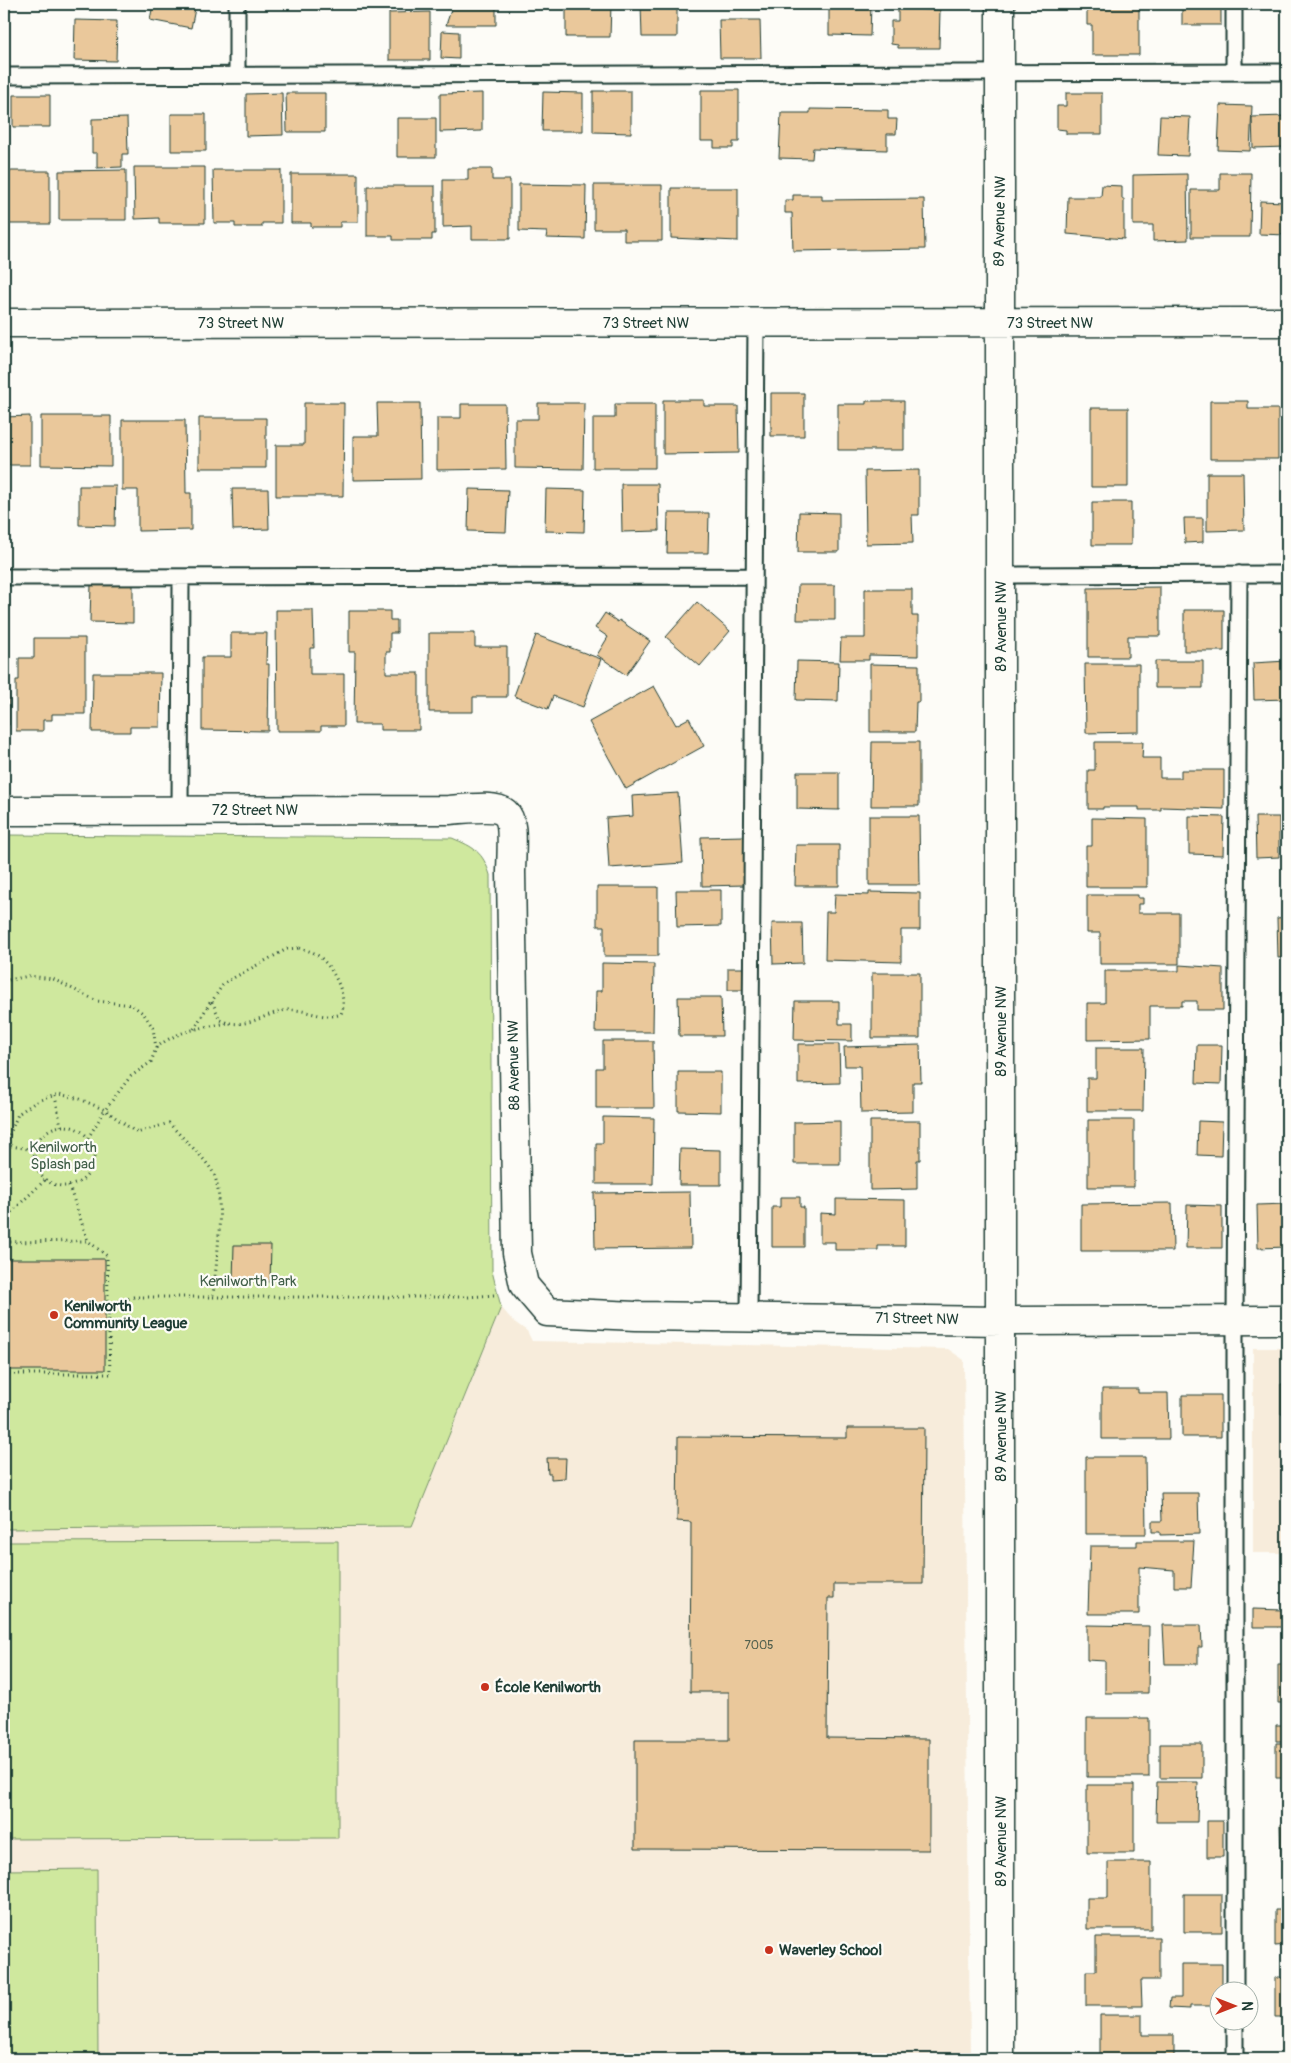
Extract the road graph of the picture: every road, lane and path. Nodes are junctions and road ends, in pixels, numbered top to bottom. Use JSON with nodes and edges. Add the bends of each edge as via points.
{"nodes":[{"id":1,"x":237,"y":4,"type":"edge"},
{"id":2,"x":1000,"y":4,"type":"edge"},
{"id":3,"x":1234,"y":4,"type":"edge"},
{"id":4,"x":1234,"y":72,"type":"junction"},
{"id":5,"x":1287,"y":72,"type":"edge"},
{"id":6,"x":237,"y":74,"type":"junction"},
{"id":7,"x":1002,"y":74,"type":"junction"},
{"id":8,"x":4,"y":76,"type":"edge"},
{"id":9,"x":1287,"y":322,"type":"edge"},
{"id":10,"x":4,"y":323,"type":"edge"},
{"id":11,"x":756,"y":323,"type":"junction"},
{"id":12,"x":1000,"y":323,"type":"junction"},
{"id":13,"x":1239,"y":574,"type":"junction"},
{"id":14,"x":1287,"y":574,"type":"edge"},
{"id":15,"x":1001,"y":575,"type":"junction"},
{"id":16,"x":754,"y":576,"type":"junction"},
{"id":17,"x":4,"y":577,"type":"edge"},
{"id":18,"x":181,"y":578,"type":"junction"},
{"id":19,"x":180,"y":810,"type":"junction"},
{"id":20,"x":4,"y":811,"type":"edge"},
{"id":21,"x":505,"y":811,"type":"joint"},
{"id":22,"x":4,"y":981,"type":"edge"},
{"id":23,"x":212,"y":1001,"type":"junction"},
{"id":24,"x":227,"y":1023,"type":"junction"},
{"id":25,"x":194,"y":1029,"type":"junction"},
{"id":26,"x":156,"y":1048,"type":"junction"},
{"id":27,"x":55,"y":1096,"type":"junction"},
{"id":28,"x":105,"y":1110,"type":"junction"},
{"id":29,"x":61,"y":1126,"type":"junction"},
{"id":30,"x":88,"y":1138,"type":"junction"},
{"id":31,"x":6,"y":1145,"type":"junction"},
{"id":32,"x":34,"y":1150,"type":"junction"},
{"id":33,"x":45,"y":1180,"type":"junction"},
{"id":34,"x":69,"y":1186,"type":"junction"},
{"id":35,"x":4,"y":1203,"type":"edge"},
{"id":36,"x":4,"y":1219,"type":"edge"},
{"id":37,"x":88,"y":1241,"type":"junction"},
{"id":38,"x":524,"y":1286,"type":"junction"},
{"id":39,"x":214,"y":1295,"type":"junction"},
{"id":40,"x":109,"y":1304,"type":"junction"},
{"id":41,"x":749,"y":1316,"type":"junction"},
{"id":42,"x":1235,"y":1320,"type":"junction"},
{"id":43,"x":1287,"y":1320,"type":"edge"},
{"id":44,"x":1002,"y":1321,"type":"junction"},
{"id":45,"x":4,"y":1374,"type":"edge"},
{"id":46,"x":1235,"y":1980,"type":"edge"},
{"id":47,"x":1235,"y":2030,"type":"edge"},
{"id":48,"x":1000,"y":2059,"type":"edge"},
{"id":49,"x":1235,"y":2059,"type":"edge"}],
"edges":[{"from":1,"to":6,"type":"lane"},
{"from":2,"to":7,"type":"street","name":"89 Avenue NW"},
{"from":3,"to":4,"type":"lane"},
{"from":4,"to":5,"type":"lane"},
{"from":4,"to":7,"type":"lane"},
{"from":6,"to":7,"type":"lane"},
{"from":6,"to":8,"type":"lane"},
{"from":7,"to":12,"type":"street","name":"89 Avenue NW"},
{"from":9,"to":12,"type":"street","name":"73 Street NW"},
{"from":10,"to":11,"type":"street","name":"73 Street NW"},
{"from":11,"to":12,"type":"street","name":"73 Street NW"},
{"from":11,"to":16,"type":"lane"},
{"from":12,"to":15,"type":"street","name":"89 Avenue NW"},
{"from":13,"to":14,"type":"lane"},
{"from":13,"to":15,"type":"lane"},
{"from":13,"to":42,"type":"lane"},
{"from":15,"to":44,"type":"street","name":"89 Avenue NW"},
{"from":16,"to":18,"type":"lane"},
{"from":16,"to":41,"type":"lane"},
{"from":17,"to":18,"type":"lane"},
{"from":18,"to":19,"type":"lane"},
{"from":19,"to":20,"type":"street","name":"72 Street NW"},
{"from":19,"to":21,"type":"street","name":"72 Street NW","via":[[449,810],[488,806]]},
{"from":21,"to":38,"type":"street","name":"88 Avenue NW","via":[[512,828],[518,1253]]},
{"from":22,"to":26,"type":"path","via":[[29,976],[53,979],[97,1002],[132,1005],[144,1014],[153,1028]]},
{"from":23,"to":24,"type":"path","via":[[220,1020]]},
{"from":23,"to":24,"type":"path","via":[[224,983],[287,949],[307,950],[323,960],[341,989],[344,1007],[341,1014],[333,1017],[298,1010],[240,1025]]},
{"from":23,"to":25,"type":"path"},
{"from":24,"to":25,"type":"path"},
{"from":25,"to":26,"type":"path","via":[[165,1040]]},
{"from":26,"to":28,"type":"path","via":[[151,1062],[130,1077]]},
{"from":27,"to":28,"type":"path","via":[[80,1099]]},
{"from":27,"to":29,"type":"path"},
{"from":27,"to":31,"type":"path","via":[[37,1101],[18,1114]]},
{"from":28,"to":30,"type":"path"},
{"from":28,"to":39,"type":"path","via":[[137,1133],[169,1123],[212,1170],[218,1190],[219,1225]]},
{"from":29,"to":30,"type":"path","via":[[79,1130]]},
{"from":29,"to":32,"type":"path","via":[[45,1132]]},
{"from":30,"to":34,"type":"path","via":[[94,1161],[80,1181]]},
{"from":31,"to":32,"type":"path"},
{"from":31,"to":35,"type":"path"},
{"from":32,"to":33,"type":"path","via":[[34,1162]]},
{"from":33,"to":34,"type":"path","via":[[56,1186]]},
{"from":33,"to":36,"type":"path"},
{"from":34,"to":37,"type":"path"},
{"from":35,"to":36,"type":"path"},
{"from":36,"to":37,"type":"path","via":[[4,1242]]},
{"from":37,"to":40,"type":"path","via":[[107,1256]]},
{"from":38,"to":39,"type":"path","via":[[488,1297]]},
{"from":38,"to":41,"type":"street","name":"71 Street NW","via":[[547,1312]]},
{"from":39,"to":40,"type":"path","via":[[134,1297]]},
{"from":40,"to":45,"type":"path","via":[[110,1374]]},
{"from":41,"to":44,"type":"street","name":"71 Street NW"},
{"from":42,"to":43,"type":"street","name":"71 Street NW"},
{"from":42,"to":44,"type":"street","name":"71 Street NW"},
{"from":42,"to":46,"type":"lane"},
{"from":44,"to":48,"type":"street","name":"89 Avenue NW"},
{"from":47,"to":49,"type":"lane"}]}
